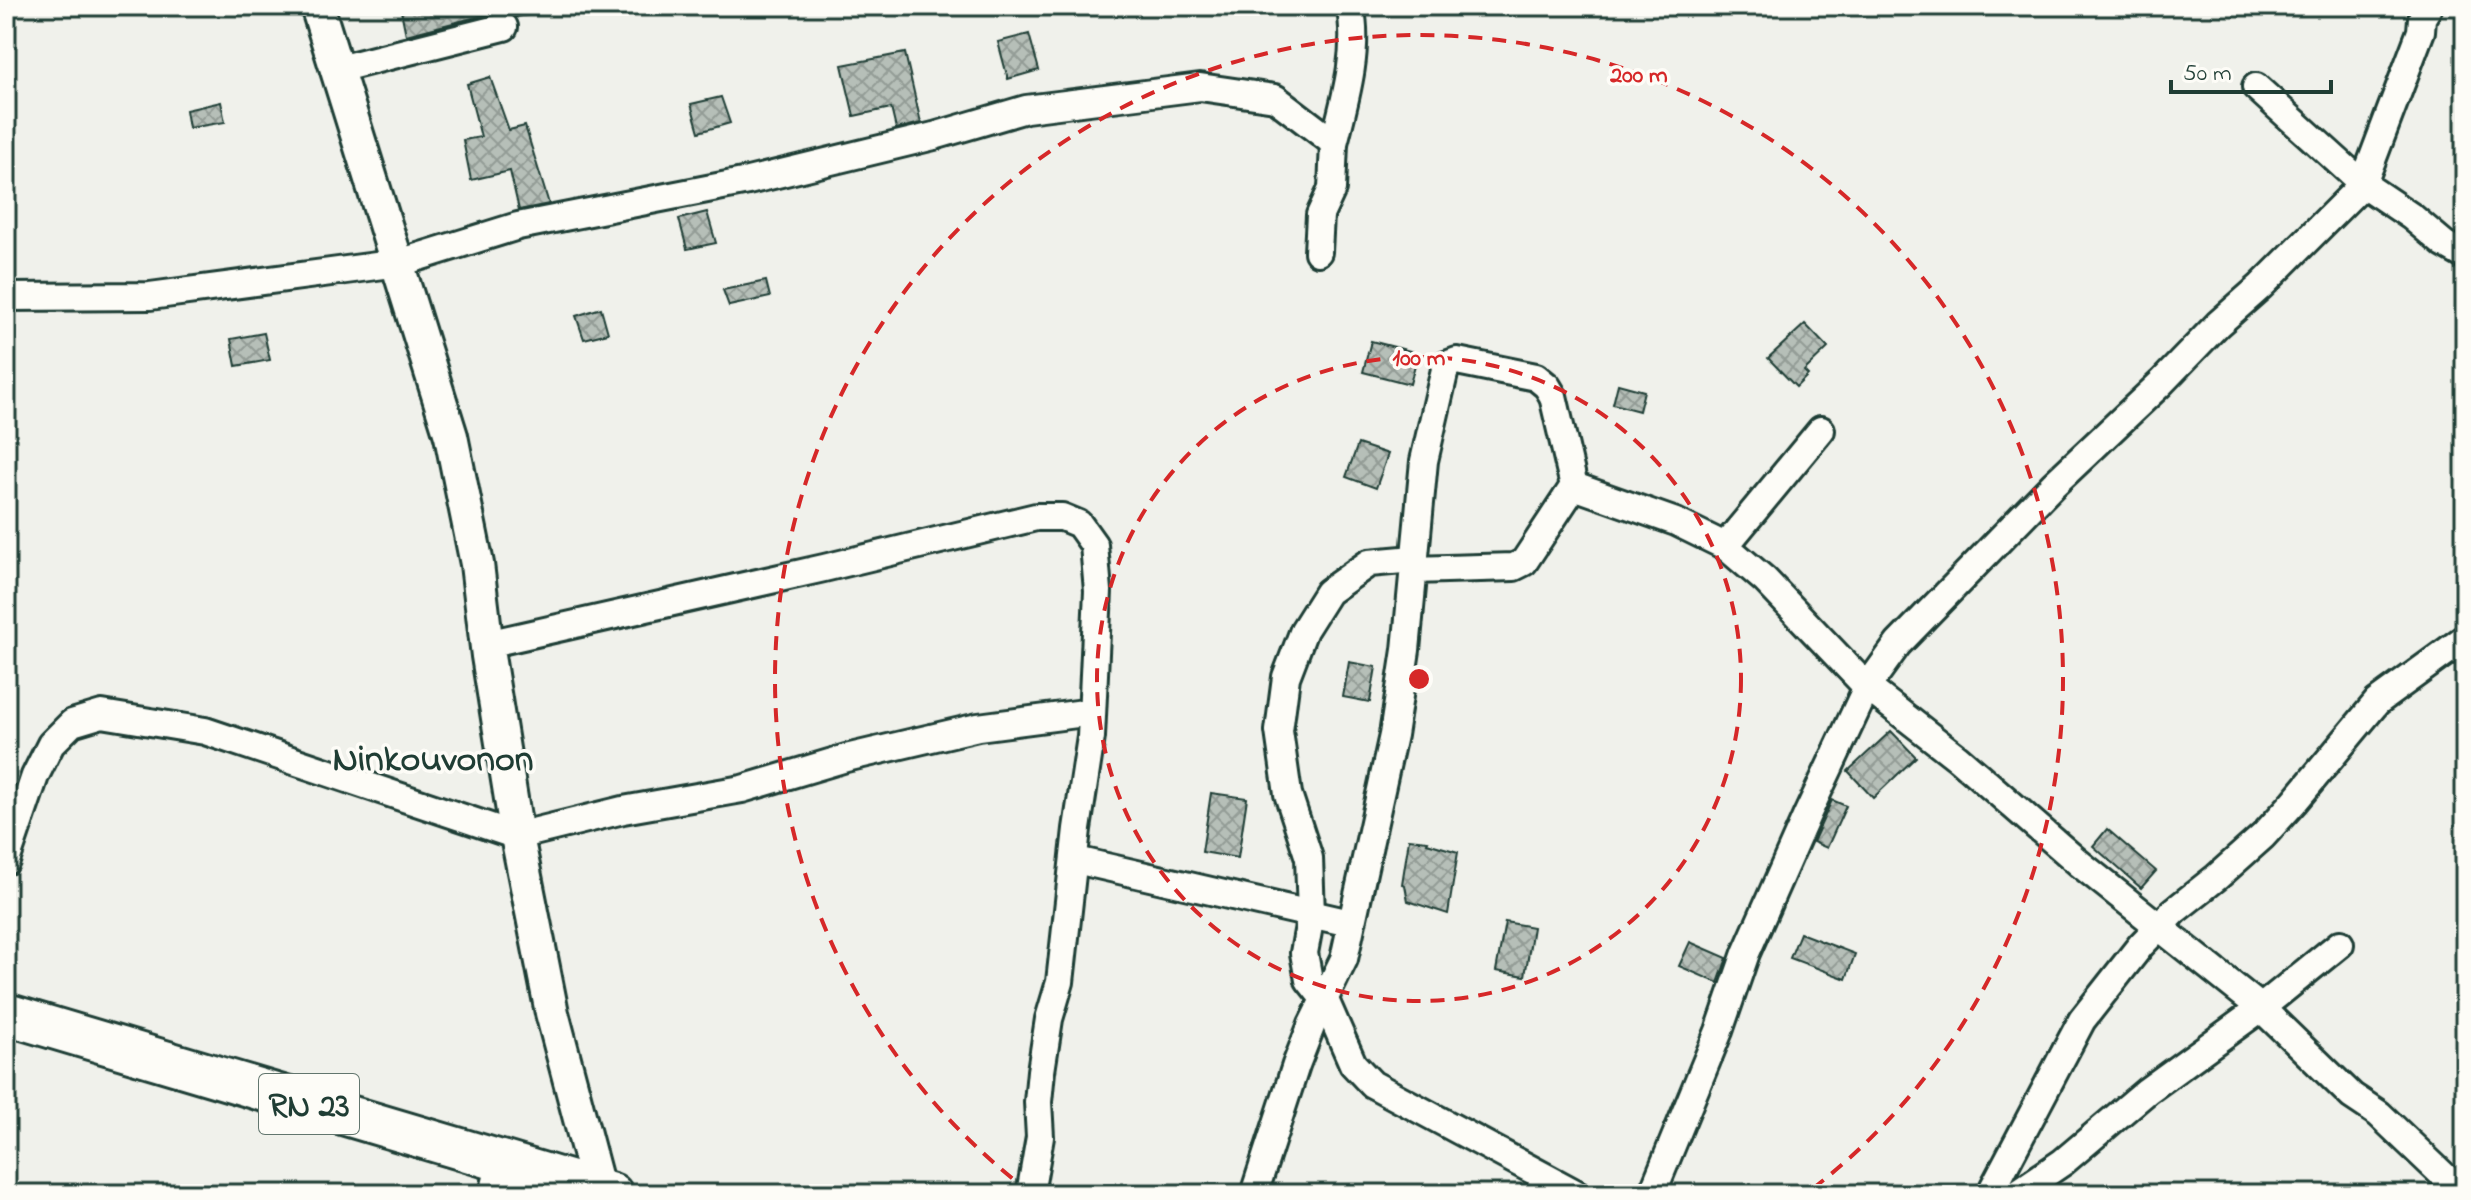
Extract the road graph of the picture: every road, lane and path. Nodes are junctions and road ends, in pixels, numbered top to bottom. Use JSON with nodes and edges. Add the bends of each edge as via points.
{"nodes":[{"id":1,"x":317,"y":6,"type":"edge"},
{"id":2,"x":1350,"y":6,"type":"edge"},
{"id":3,"x":2429,"y":6,"type":"edge"},
{"id":4,"x":504,"y":27,"type":"dead end"},
{"id":5,"x":338,"y":69,"type":"junction"},
{"id":6,"x":2256,"y":87,"type":"dead end"},
{"id":7,"x":1334,"y":143,"type":"junction"},
{"id":8,"x":2363,"y":184,"type":"junction"},
{"id":9,"x":1318,"y":252,"type":"dead end"},
{"id":10,"x":2465,"y":256,"type":"edge"},
{"id":11,"x":399,"y":263,"type":"junction"},
{"id":12,"x":6,"y":297,"type":"edge"},
{"id":13,"x":1821,"y":430,"type":"dead end"},
{"id":14,"x":1574,"y":486,"type":"junction"},
{"id":15,"x":1725,"y":546,"type":"junction"},
{"id":16,"x":1413,"y":564,"type":"junction"},
{"id":17,"x":2465,"y":638,"type":"edge"},
{"id":18,"x":487,"y":644,"type":"junction"},
{"id":19,"x":1867,"y":687,"type":"junction"},
{"id":20,"x":1092,"y":712,"type":"junction"},
{"id":21,"x":517,"y":836,"type":"junction"},
{"id":22,"x":1076,"y":860,"type":"junction"},
{"id":23,"x":6,"y":861,"type":"edge"},
{"id":24,"x":1311,"y":915,"type":"junction"},
{"id":25,"x":1350,"y":923,"type":"junction"},
{"id":26,"x":2160,"y":927,"type":"junction"},
{"id":27,"x":2340,"y":944,"type":"dead end"},
{"id":28,"x":1325,"y":1000,"type":"junction"},
{"id":29,"x":2261,"y":1008,"type":"junction"},
{"id":30,"x":6,"y":1014,"type":"edge"},
{"id":31,"x":497,"y":1178,"type":"edge"},
{"id":32,"x":606,"y":1192,"type":"edge"},
{"id":33,"x":1030,"y":1194,"type":"edge"},
{"id":34,"x":1254,"y":1194,"type":"edge"},
{"id":35,"x":1577,"y":1194,"type":"edge"},
{"id":36,"x":1652,"y":1194,"type":"edge"},
{"id":37,"x":1990,"y":1194,"type":"edge"},
{"id":38,"x":2016,"y":1194,"type":"edge"},
{"id":39,"x":2463,"y":1194,"type":"edge"}],
"edges":[{"from":1,"to":5,"type":"street"},
{"from":2,"to":7,"type":"street","via":[[1351,59]]},
{"from":3,"to":8,"type":"street"},
{"from":4,"to":5,"type":"street"},
{"from":5,"to":11,"type":"street"},
{"from":6,"to":8,"type":"street"},
{"from":7,"to":9,"type":"street","via":[[1332,189],[1320,215]]},
{"from":7,"to":11,"type":"street","via":[[1275,98],[1200,87],[1026,109],[748,181],[518,226]]},
{"from":8,"to":10,"type":"street"},
{"from":8,"to":19,"type":"street","via":[[2053,485],[1898,644]]},
{"from":11,"to":12,"type":"street","via":[[150,296]]},
{"from":11,"to":18,"type":"street","via":[[451,436]]},
{"from":13,"to":15,"type":"street"},
{"from":14,"to":15,"type":"street","via":[[1676,522]]},
{"from":14,"to":16,"type":"street","via":[[1524,562],[1514,567]]},
{"from":14,"to":16,"type":"street","via":[[1547,386],[1536,377],[1452,361],[1446,365],[1424,461]]},
{"from":15,"to":19,"type":"street","via":[[1765,580]]},
{"from":16,"to":24,"type":"street","via":[[1369,563],[1328,592],[1304,630],[1286,677],[1279,731],[1288,794],[1309,858]]},
{"from":16,"to":25,"type":"street","via":[[1393,735]]},
{"from":17,"to":26,"type":"street","via":[[2377,702],[2263,836]]},
{"from":18,"to":20,"type":"street","via":[[1036,517],[1062,517],[1079,524],[1094,545],[1098,591]]},
{"from":18,"to":21,"type":"street"},
{"from":19,"to":26,"type":"street"},
{"from":19,"to":36,"type":"street","via":[[1746,953]]},
{"from":20,"to":21,"type":"street","via":[[978,727],[742,789]]},
{"from":20,"to":22,"type":"street"},
{"from":21,"to":23,"type":"street","via":[[205,731],[102,714],[72,723],[51,744]]},
{"from":21,"to":32,"type":"street","via":[[552,1013]]},
{"from":22,"to":24,"type":"street"},
{"from":22,"to":33,"type":"street","via":[[1060,982],[1041,1071],[1040,1137]]},
{"from":24,"to":25,"type":"street"},
{"from":24,"to":28,"type":"street","via":[[1304,953],[1309,980]]},
{"from":25,"to":28,"type":"street","via":[[1344,959]]},
{"from":26,"to":29,"type":"street"},
{"from":26,"to":37,"type":"street","via":[[2082,1020]]},
{"from":27,"to":29,"type":"street"},
{"from":28,"to":34,"type":"street","via":[[1296,1065]]},
{"from":28,"to":35,"type":"street","via":[[1353,1064],[1372,1084]]},
{"from":29,"to":38,"type":"street"},
{"from":29,"to":39,"type":"street"},
{"from":30,"to":31,"type":"main road","number":"RN 23"},
{"from":31,"to":32,"type":"main road","number":"RN 23"}]}
